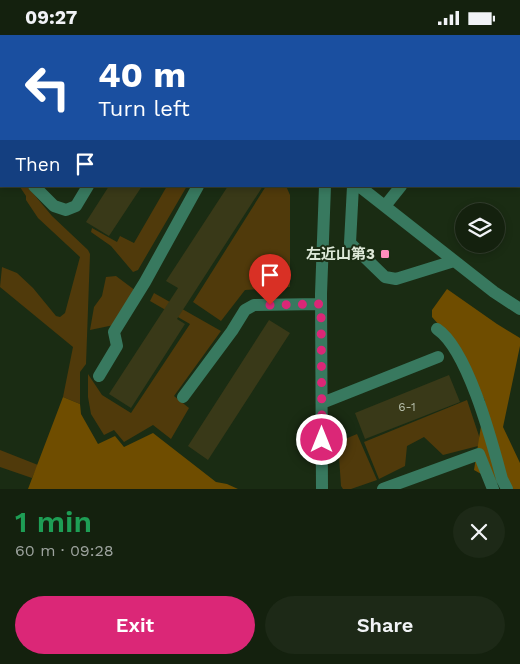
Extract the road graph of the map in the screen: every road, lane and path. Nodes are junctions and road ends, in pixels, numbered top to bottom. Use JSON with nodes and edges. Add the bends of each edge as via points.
{"nodes":[{"id":1,"x":35,"y":187,"type":"edge"},
{"id":2,"x":87,"y":187,"type":"edge"},
{"id":3,"x":197,"y":187,"type":"edge"},
{"id":4,"x":325,"y":187,"type":"edge"},
{"id":5,"x":353,"y":187,"type":"edge"},
{"id":6,"x":360,"y":187,"type":"edge"},
{"id":7,"x":400,"y":187,"type":"edge"},
{"id":8,"x":385,"y":206,"type":"junction"},
{"id":9,"x":454,"y":261,"type":"junction"},
{"id":10,"x":321,"y":304,"type":"junction"},
{"id":11,"x":520,"y":309,"type":"edge"},
{"id":12,"x":437,"y":329,"type":"dead end"},
{"id":13,"x":438,"y":357,"type":"dead end"},
{"id":14,"x":99,"y":376,"type":"dead end"},
{"id":15,"x":183,"y":397,"type":"dead end"},
{"id":16,"x":322,"y":403,"type":"junction"},
{"id":17,"x":322,"y":489,"type":"edge"},
{"id":18,"x":383,"y":489,"type":"edge"},
{"id":19,"x":493,"y":489,"type":"edge"},
{"id":20,"x":507,"y":489,"type":"edge"}],
"edges":[{"from":1,"to":2,"type":"street","via":[[54,206],[66,210],[76,206]]},
{"from":3,"to":14,"type":"street","via":[[114,332],[117,346]]},
{"from":4,"to":10,"type":"street"},
{"from":5,"to":9,"type":"street","via":[[350,243],[385,277],[396,279]]},
{"from":6,"to":8,"type":"street"},
{"from":7,"to":8,"type":"street"},
{"from":8,"to":9,"type":"street"},
{"from":9,"to":11,"type":"street"},
{"from":10,"to":15,"type":"street","via":[[254,305],[245,310]]},
{"from":10,"to":16,"type":"street"},
{"from":12,"to":20,"type":"street","via":[[450,341],[472,385]]},
{"from":13,"to":16,"type":"street"},
{"from":16,"to":17,"type":"street"},
{"from":18,"to":19,"type":"street","via":[[480,454]]}]}
